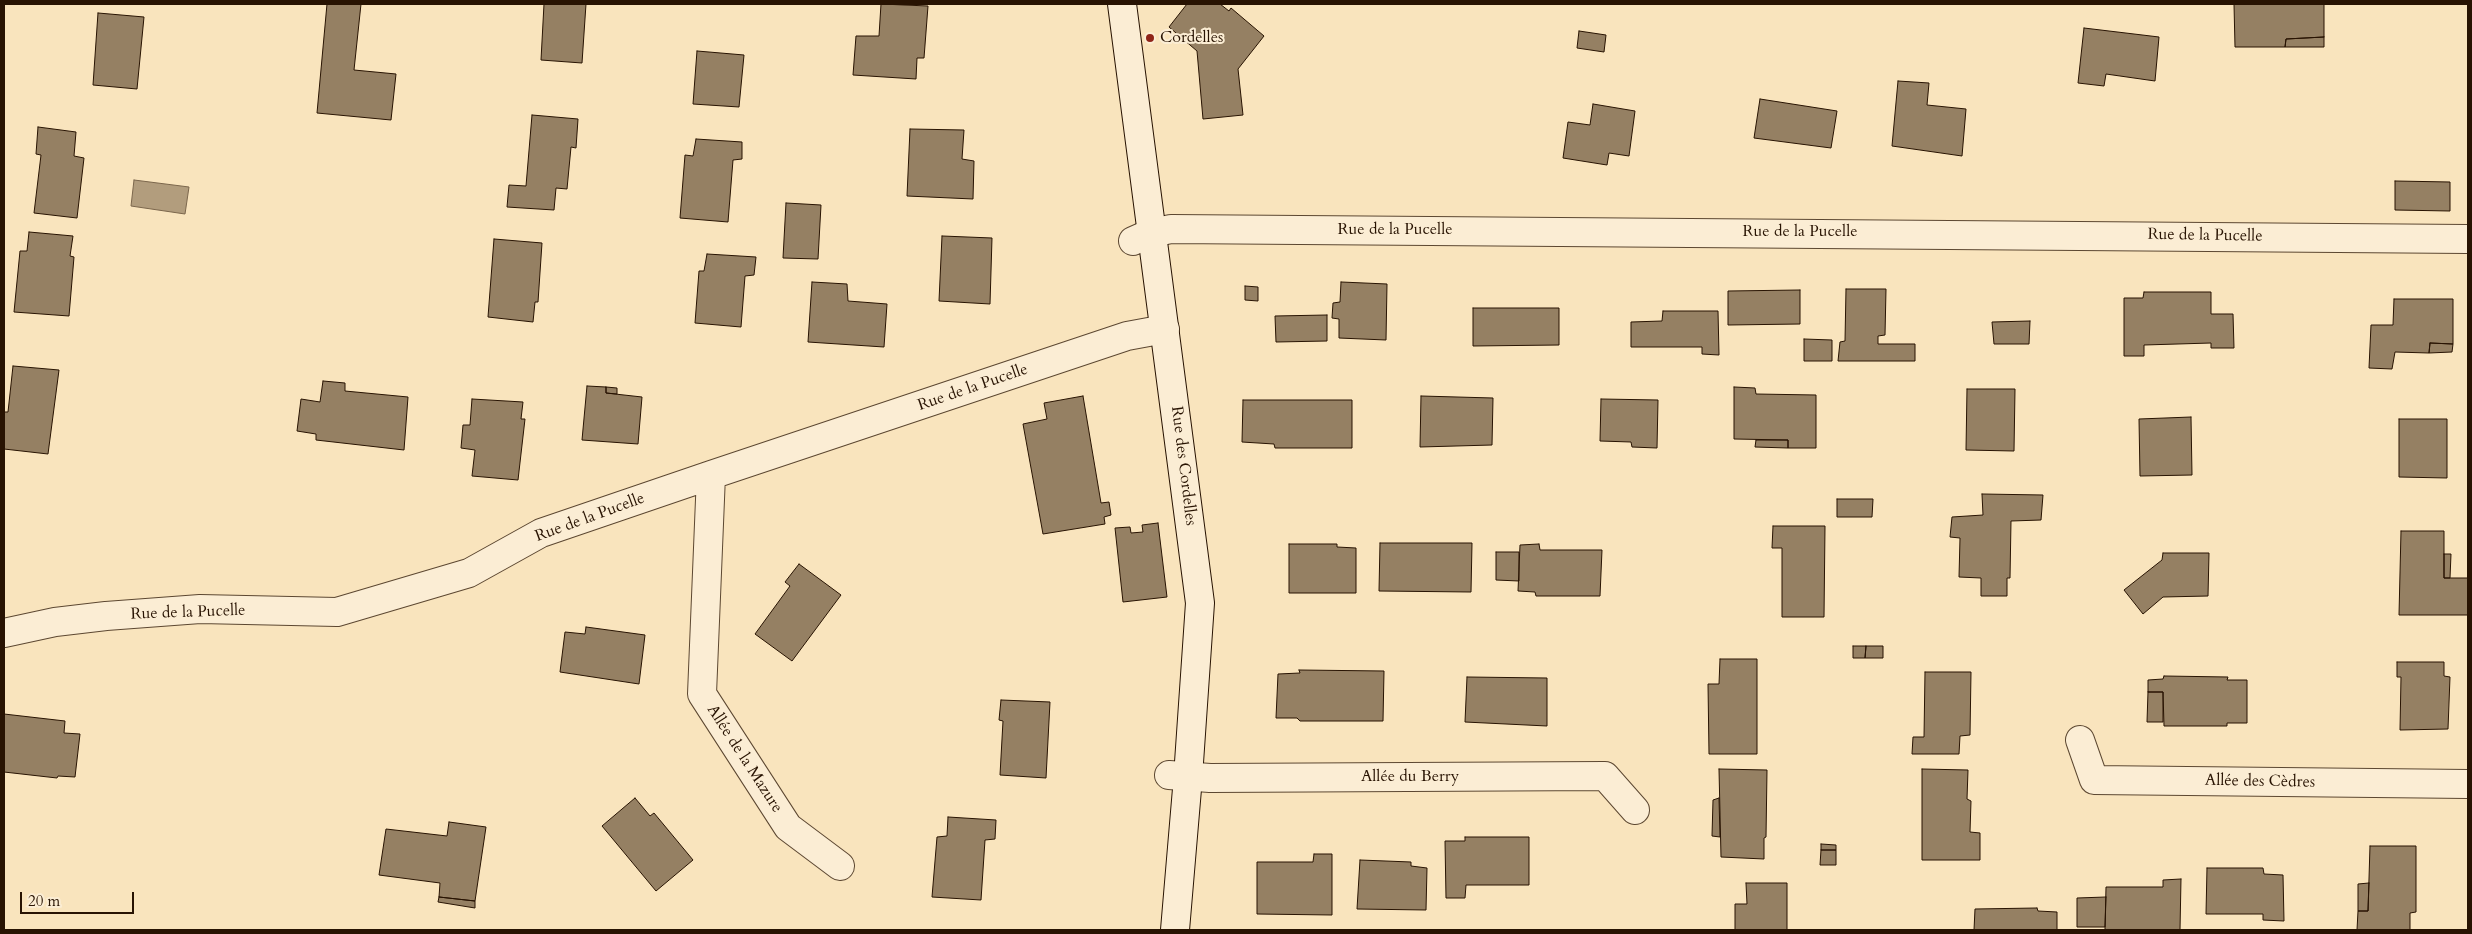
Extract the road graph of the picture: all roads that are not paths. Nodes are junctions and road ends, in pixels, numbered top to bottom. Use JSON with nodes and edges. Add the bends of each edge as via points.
{"nodes":[{"id":1,"x":1122,"y":4,"type":"edge"},
{"id":2,"x":1142,"y":237,"type":"junction"},
{"id":3,"x":2468,"y":239,"type":"edge"},
{"id":4,"x":1165,"y":328,"type":"junction"},
{"id":5,"x":712,"y":474,"type":"junction"},
{"id":6,"x":4,"y":633,"type":"edge"},
{"id":7,"x":2080,"y":740,"type":"dead end"},
{"id":8,"x":1179,"y":776,"type":"junction"},
{"id":9,"x":2468,"y":784,"type":"edge"},
{"id":10,"x":1636,"y":810,"type":"dead end"},
{"id":11,"x":840,"y":866,"type":"dead end"},
{"id":12,"x":1175,"y":930,"type":"edge"}],
"edges":[{"from":1,"to":2,"type":"street","name":"Rue des Cordelles"},
{"from":2,"to":3,"type":"street","name":"Rue de la Pucelle","via":[[1171,229]]},
{"from":2,"to":4,"type":"street","name":"Rue des Cordelles"},
{"from":4,"to":5,"type":"street","name":"Rue de la Pucelle","via":[[1127,336]]},
{"from":4,"to":8,"type":"street","name":"Rue des Cordelles","via":[[1200,603]]},
{"from":5,"to":6,"type":"street","name":"Rue de la Pucelle","via":[[541,533],[469,573],[337,612],[200,609],[55,622]]},
{"from":5,"to":11,"type":"street","name":"Allée de la Mazure","via":[[702,694],[788,827]]},
{"from":7,"to":9,"type":"street","name":"Allée des Cèdres","via":[[2094,780]]},
{"from":8,"to":10,"type":"street","name":"Allée du Berry","via":[[1605,776]]},
{"from":8,"to":12,"type":"street","name":"Rue des Cordelles"}]}
